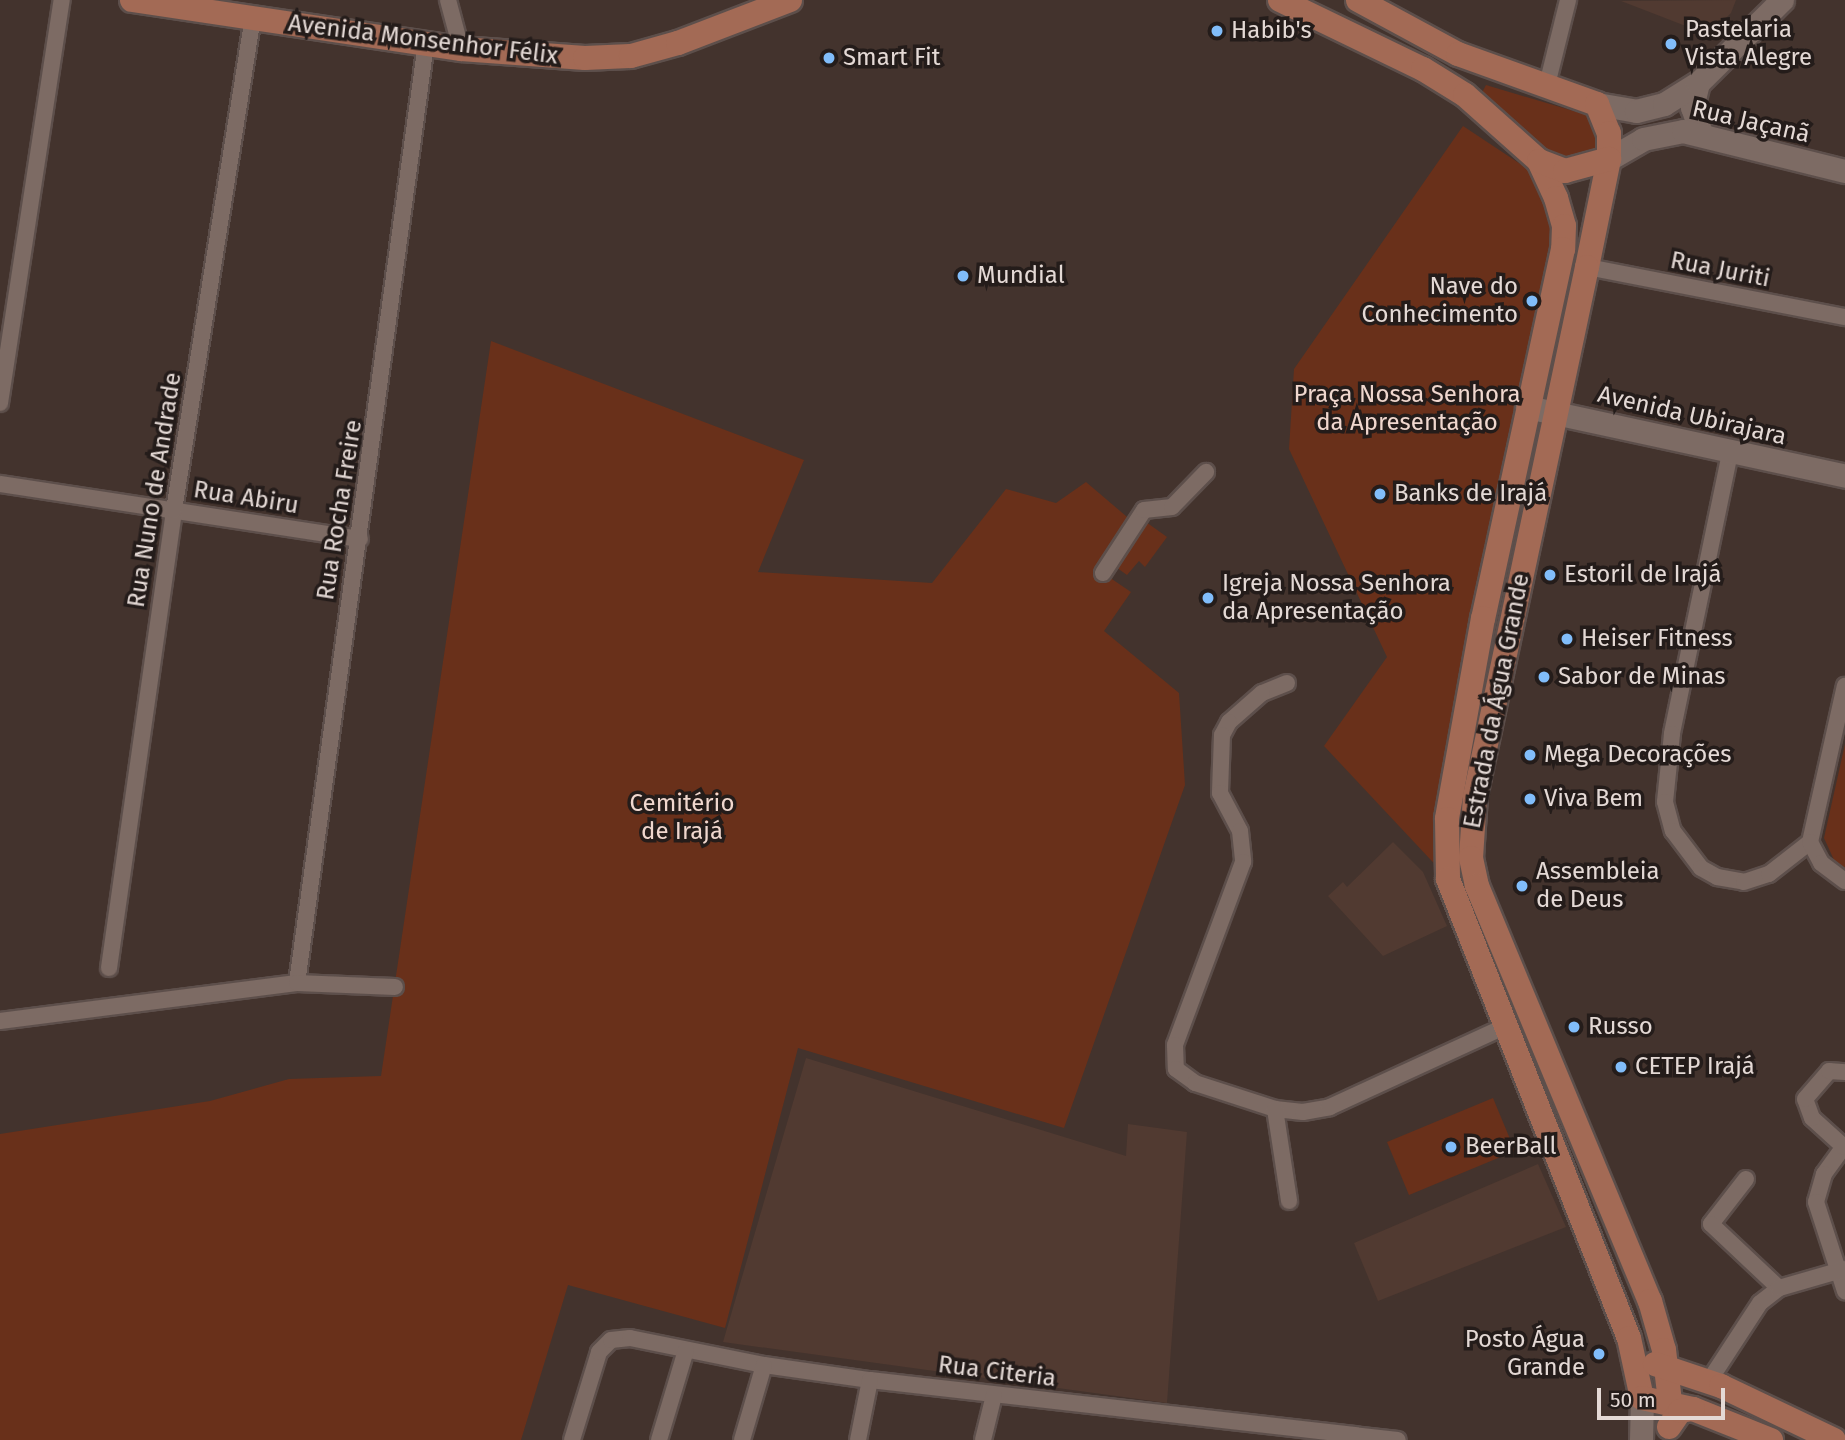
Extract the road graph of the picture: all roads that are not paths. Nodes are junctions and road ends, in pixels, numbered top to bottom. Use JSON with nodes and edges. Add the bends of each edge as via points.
{"nodes":[{"id":1,"x":62,"y":0,"type":"edge"},
{"id":2,"x":132,"y":0,"type":"edge"},
{"id":3,"x":448,"y":0,"type":"edge"},
{"id":4,"x":790,"y":0,"type":"edge"},
{"id":5,"x":1280,"y":0,"type":"edge"},
{"id":6,"x":1358,"y":0,"type":"edge"},
{"id":7,"x":1568,"y":0,"type":"edge"},
{"id":8,"x":1782,"y":0,"type":"edge"},
{"id":9,"x":157,"y":2,"type":"edge"},
{"id":10,"x":752,"y":6,"type":"edge"},
{"id":11,"x":253,"y":19,"type":"junction"},
{"id":12,"x":426,"y":44,"type":"junction"},
{"id":13,"x":461,"y":49,"type":"junction"},
{"id":14,"x":1698,"y":83,"type":"junction"},
{"id":15,"x":1547,"y":85,"type":"junction"},
{"id":16,"x":1597,"y":104,"type":"junction"},
{"id":17,"x":1664,"y":104,"type":"junction"},
{"id":18,"x":1671,"y":132,"type":"junction"},
{"id":19,"x":1702,"y":133,"type":"junction"},
{"id":20,"x":1609,"y":159,"type":"junction"},
{"id":21,"x":1539,"y":161,"type":"junction"},
{"id":22,"x":1845,"y":171,"type":"edge"},
{"id":23,"x":1587,"y":267,"type":"junction"},
{"id":24,"x":1845,"y":317,"type":"edge"},
{"id":25,"x":0,"y":403,"type":"edge"},
{"id":26,"x":1527,"y":407,"type":"junction"},
{"id":27,"x":1555,"y":412,"type":"junction"},
{"id":28,"x":1730,"y":453,"type":"junction"},
{"id":29,"x":1206,"y":472,"type":"dead end"},
{"id":30,"x":1845,"y":476,"type":"edge"},
{"id":31,"x":0,"y":484,"type":"edge"},
{"id":32,"x":174,"y":510,"type":"junction"},
{"id":33,"x":360,"y":539,"type":"junction"},
{"id":34,"x":1103,"y":573,"type":"dead end"},
{"id":35,"x":1287,"y":683,"type":"dead end"},
{"id":36,"x":1845,"y":686,"type":"edge"},
{"id":37,"x":1810,"y":842,"type":"junction"},
{"id":38,"x":1845,"y":881,"type":"edge"},
{"id":39,"x":109,"y":968,"type":"dead end"},
{"id":40,"x":298,"y":983,"type":"junction"},
{"id":41,"x":395,"y":987,"type":"dead end"},
{"id":42,"x":0,"y":1021,"type":"edge"},
{"id":43,"x":1506,"y":1026,"type":"junction"},
{"id":44,"x":1845,"y":1072,"type":"edge"},
{"id":45,"x":1275,"y":1109,"type":"junction"},
{"id":46,"x":1844,"y":1146,"type":"edge"},
{"id":47,"x":1746,"y":1179,"type":"dead end"},
{"id":48,"x":1289,"y":1201,"type":"dead end"},
{"id":49,"x":1842,"y":1270,"type":"edge"},
{"id":50,"x":1779,"y":1288,"type":"junction"},
{"id":51,"x":1845,"y":1291,"type":"edge"},
{"id":52,"x":686,"y":1350,"type":"junction"},
{"id":53,"x":1636,"y":1360,"type":"junction"},
{"id":54,"x":764,"y":1365,"type":"junction"},
{"id":55,"x":1667,"y":1366,"type":"junction"},
{"id":56,"x":870,"y":1380,"type":"junction"},
{"id":57,"x":1709,"y":1381,"type":"junction"},
{"id":58,"x":994,"y":1395,"type":"junction"},
{"id":59,"x":1642,"y":1398,"type":"junction"},
{"id":60,"x":1670,"y":1402,"type":"junction"},
{"id":61,"x":1693,"y":1409,"type":"junction"},
{"id":62,"x":1669,"y":1434,"type":"edge"},
{"id":63,"x":572,"y":1440,"type":"edge"},
{"id":64,"x":659,"y":1440,"type":"edge"},
{"id":65,"x":742,"y":1440,"type":"edge"},
{"id":66,"x":858,"y":1440,"type":"edge"},
{"id":67,"x":983,"y":1440,"type":"edge"},
{"id":68,"x":1398,"y":1440,"type":"edge"},
{"id":69,"x":1641,"y":1440,"type":"edge"},
{"id":70,"x":1771,"y":1440,"type":"edge"},
{"id":71,"x":1834,"y":1440,"type":"edge"}],
"edges":[{"from":1,"to":25,"type":"street"},
{"from":2,"to":9,"type":"main road","name":"Avenida Monsenhor Félix"},
{"from":3,"to":13,"type":"street"},
{"from":4,"to":10,"type":"main road","name":"Avenida Monsenhor Félix"},
{"from":5,"to":21,"type":"main road","via":[[1450,84]]},
{"from":6,"to":15,"type":"main road","via":[[1458,54]]},
{"from":7,"to":15,"type":"street"},
{"from":8,"to":14,"type":"street"},
{"from":9,"to":11,"type":"main road","name":"Avenida Monsenhor Félix"},
{"from":10,"to":13,"type":"main road","name":"Avenida Monsenhor Félix","via":[[678,43],[631,56],[586,58]]},
{"from":11,"to":12,"type":"main road","name":"Avenida Monsenhor Félix"},
{"from":11,"to":32,"type":"street","name":"Rua Nuno de Andrade"},
{"from":12,"to":13,"type":"main road","name":"Avenida Monsenhor Félix"},
{"from":12,"to":33,"type":"street","name":"Rua Rocha Freire"},
{"from":14,"to":17,"type":"street"},
{"from":14,"to":19,"type":"street","via":[[1692,107]]},
{"from":15,"to":16,"type":"main road"},
{"from":16,"to":17,"type":"street","via":[[1636,111]]},
{"from":16,"to":20,"type":"main road","name":"Estrada da Água Grande","via":[[1609,133]]},
{"from":17,"to":18,"type":"street"},
{"from":18,"to":19,"type":"street","name":"Rua Jaçanã"},
{"from":18,"to":20,"type":"street","name":"Rua Jaçanã","via":[[1643,139]]},
{"from":19,"to":22,"type":"street","name":"Rua Jaçanã"},
{"from":20,"to":21,"type":"main road","via":[[1565,171]]},
{"from":20,"to":23,"type":"main road","name":"Estrada da Água Grande"},
{"from":21,"to":26,"type":"main road","name":"Estrada da Água Grande","via":[[1559,207],[1563,249]]},
{"from":23,"to":24,"type":"street","name":"Rua Juriti"},
{"from":23,"to":27,"type":"main road","name":"Estrada da Água Grande"},
{"from":26,"to":27,"type":"street","name":"Avenida Ubirajara"},
{"from":26,"to":43,"type":"main road","name":"Estrada da Água Grande","via":[[1447,819],[1453,901]]},
{"from":27,"to":28,"type":"street","name":"Avenida Ubirajara"},
{"from":27,"to":55,"type":"main road","name":"Estrada da Água Grande","via":[[1475,796],[1471,858],[1477,886],[1650,1301]]},
{"from":28,"to":30,"type":"street","name":"Avenida Ubirajara"},
{"from":28,"to":37,"type":"street","via":[[1672,734],[1665,802],[1686,855],[1717,877],[1744,882],[1769,874]]},
{"from":29,"to":34,"type":"street","via":[[1172,507],[1144,510]]},
{"from":31,"to":32,"type":"street","name":"Rua Abiru"},
{"from":32,"to":33,"type":"street","name":"Rua Abiru"},
{"from":32,"to":39,"type":"street","name":"Rua Nuno de Andrade"},
{"from":33,"to":40,"type":"street","name":"Rua Rocha Freire","via":[[341,643]]},
{"from":35,"to":45,"type":"street","via":[[1262,693],[1222,735],[1220,793],[1240,831],[1243,862],[1175,1045],[1176,1069],[1195,1083]]},
{"from":36,"to":37,"type":"street"},
{"from":37,"to":38,"type":"street","via":[[1821,863]]},
{"from":40,"to":41,"type":"street"},
{"from":40,"to":42,"type":"street"},
{"from":43,"to":45,"type":"street","via":[[1330,1107],[1303,1112]]},
{"from":43,"to":53,"type":"main road","name":"Estrada da Água Grande"},
{"from":44,"to":46,"type":"street","via":[[1829,1071],[1805,1099],[1812,1118]]},
{"from":45,"to":48,"type":"street"},
{"from":46,"to":49,"type":"street","via":[[1824,1174],[1816,1202]]},
{"from":47,"to":50,"type":"street","via":[[1711,1224]]},
{"from":49,"to":50,"type":"street"},
{"from":49,"to":51,"type":"street"},
{"from":50,"to":57,"type":"street","via":[[1751,1315]]},
{"from":52,"to":54,"type":"street","name":"Rua Citeria"},
{"from":52,"to":63,"type":"street","name":"Rua Citeria","via":[[619,1338],[599,1352]]},
{"from":52,"to":64,"type":"street"},
{"from":53,"to":55,"type":"main road"},
{"from":53,"to":59,"type":"main road","name":"Estrada da Água Grande"},
{"from":54,"to":56,"type":"street","name":"Rua Citeria"},
{"from":54,"to":65,"type":"street"},
{"from":55,"to":57,"type":"main road"},
{"from":55,"to":60,"type":"main road","name":"Estrada da Água Grande"},
{"from":56,"to":58,"type":"street","name":"Rua Citeria"},
{"from":56,"to":66,"type":"street"},
{"from":57,"to":71,"type":"main road"},
{"from":58,"to":67,"type":"street"},
{"from":58,"to":68,"type":"street","name":"Rua Citeria"},
{"from":59,"to":60,"type":"main road"},
{"from":59,"to":69,"type":"street","name":"Estrada da Água Grande"},
{"from":60,"to":61,"type":"main road"},
{"from":60,"to":62,"type":"street","name":"Estrada da Água Grande"},
{"from":61,"to":62,"type":"main road","via":[[1679,1411]]},
{"from":61,"to":70,"type":"main road"}]}
